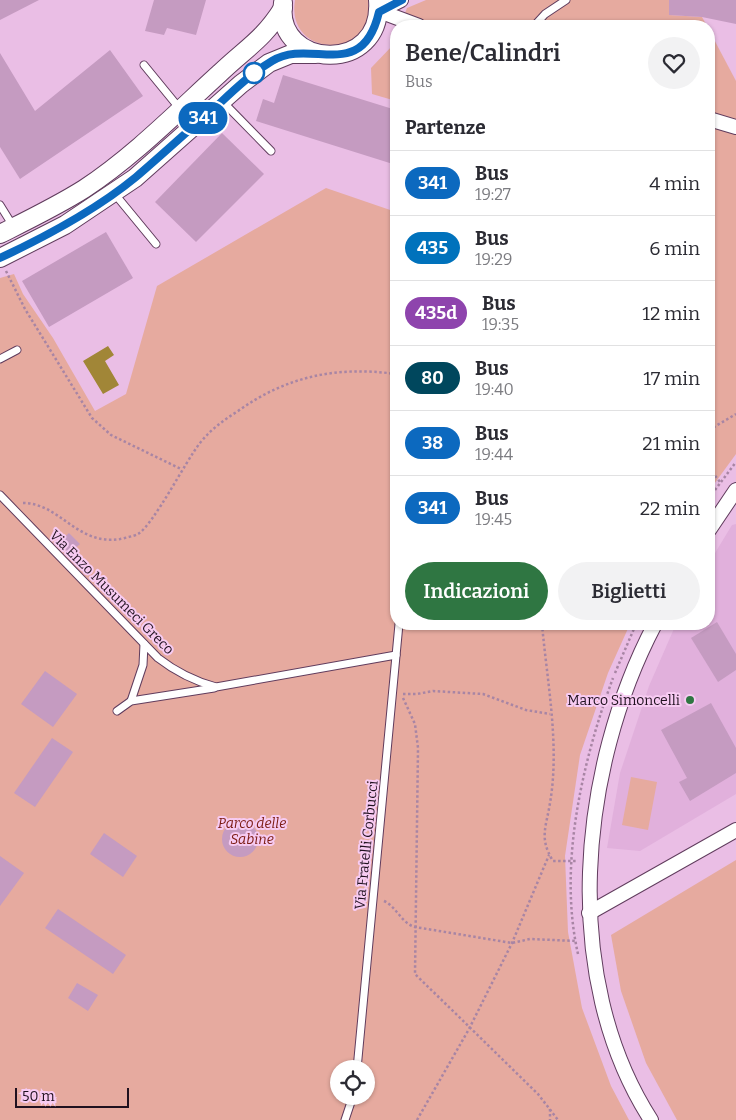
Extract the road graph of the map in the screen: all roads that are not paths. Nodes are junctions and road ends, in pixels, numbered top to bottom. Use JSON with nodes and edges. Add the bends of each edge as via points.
{"nodes":[{"id":1,"x":402,"y":0,"type":"edge"},
{"id":2,"x":566,"y":0,"type":"edge"},
{"id":3,"x":283,"y":4,"type":"edge"},
{"id":4,"x":380,"y":4,"type":"edge"},
{"id":5,"x":408,"y":20,"type":"edge"},
{"id":6,"x":540,"y":20,"type":"edge"},
{"id":7,"x":316,"y":54,"type":"junction"},
{"id":8,"x":144,"y":65,"type":"dead end"},
{"id":9,"x":222,"y":101,"type":"junction"},
{"id":10,"x":181,"y":109,"type":"junction"},
{"id":11,"x":715,"y":121,"type":"edge"},
{"id":12,"x":736,"y":127,"type":"edge"},
{"id":13,"x":271,"y":151,"type":"dead end"},
{"id":14,"x":114,"y":193,"type":"junction"},
{"id":15,"x":0,"y":205,"type":"edge"},
{"id":16,"x":7,"y":231,"type":"edge"},
{"id":17,"x":156,"y":244,"type":"dead end"},
{"id":18,"x":0,"y":258,"type":"edge"},
{"id":19,"x":17,"y":350,"type":"dead end"},
{"id":20,"x":0,"y":360,"type":"edge"},
{"id":21,"x":736,"y":492,"type":"edge"},
{"id":22,"x":0,"y":495,"type":"edge"},
{"id":23,"x":715,"y":522,"type":"edge"},
{"id":24,"x":398,"y":630,"type":"edge"},
{"id":25,"x":652,"y":630,"type":"edge"},
{"id":26,"x":144,"y":644,"type":"junction"},
{"id":27,"x":396,"y":655,"type":"junction"},
{"id":28,"x":216,"y":687,"type":"junction"},
{"id":29,"x":131,"y":701,"type":"junction"},
{"id":30,"x":116,"y":711,"type":"dead end"},
{"id":31,"x":736,"y":830,"type":"edge"},
{"id":32,"x":589,"y":913,"type":"junction"},
{"id":33,"x":358,"y":1060,"type":"edge"},
{"id":34,"x":350,"y":1105,"type":"edge"},
{"id":35,"x":345,"y":1120,"type":"edge"},
{"id":36,"x":651,"y":1120,"type":"edge"}],
"edges":[{"from":1,"to":4,"type":"street"},
{"from":2,"to":6,"type":"lane"},
{"from":3,"to":7,"type":"street","via":[[285,23],[292,36],[302,47]]},
{"from":3,"to":10,"type":"street","via":[[261,39]]},
{"from":4,"to":5,"type":"street"},
{"from":4,"to":7,"type":"street","via":[[372,32],[358,48],[345,54]]},
{"from":7,"to":9,"type":"street","via":[[291,54],[273,60]]},
{"from":8,"to":10,"type":"lane"},
{"from":9,"to":13,"type":"lane"},
{"from":9,"to":14,"type":"street"},
{"from":10,"to":16,"type":"street","via":[[90,184]]},
{"from":11,"to":12,"type":"street"},
{"from":14,"to":17,"type":"lane"},
{"from":14,"to":18,"type":"street","via":[[65,225]]},
{"from":15,"to":16,"type":"lane"},
{"from":19,"to":20,"type":"lane"},
{"from":21,"to":23,"type":"street"},
{"from":22,"to":26,"type":"lane","name":"Via Enzo Musumeci Greco"},
{"from":24,"to":27,"type":"lane","name":"Via Fratelli Corbucci"},
{"from":25,"to":32,"type":"street","via":[[613,725],[599,785],[590,861]]},
{"from":26,"to":28,"type":"lane","name":"Via Enzo Musumeci Greco","via":[[176,672]]},
{"from":26,"to":29,"type":"lane","via":[[143,665]]},
{"from":27,"to":28,"type":"lane"},
{"from":27,"to":33,"type":"lane","name":"Via Fratelli Corbucci"},
{"from":28,"to":29,"type":"lane"},
{"from":29,"to":30,"type":"lane"},
{"from":31,"to":32,"type":"street"},
{"from":32,"to":36,"type":"street","via":[[600,988],[610,1026],[634,1090]]},
{"from":34,"to":35,"type":"lane"}]}
